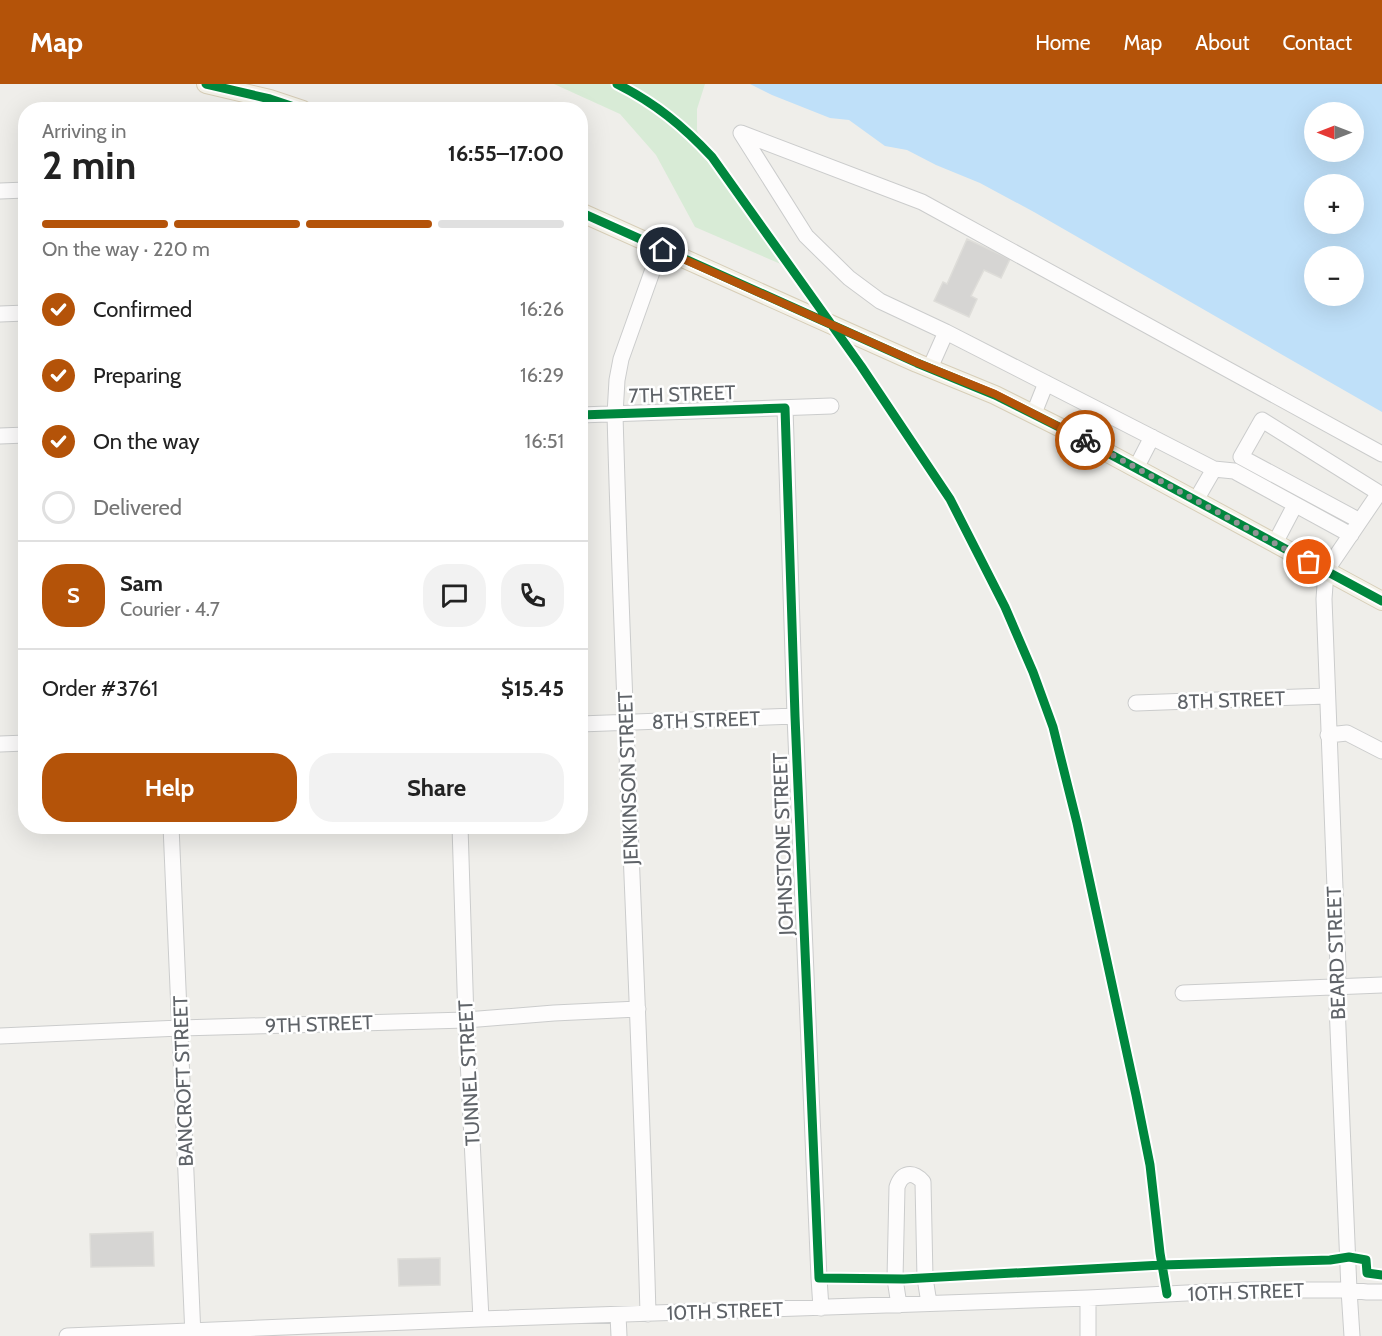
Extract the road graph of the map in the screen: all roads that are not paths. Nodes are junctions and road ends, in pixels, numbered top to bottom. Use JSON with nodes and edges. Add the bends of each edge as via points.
{"nodes":[{"id":1,"x":206,"y":84,"type":"edge"},
{"id":2,"x":279,"y":102,"type":"edge"},
{"id":3,"x":18,"y":190,"type":"edge"},
{"id":4,"x":0,"y":191,"type":"edge"},
{"id":5,"x":588,"y":216,"type":"edge"},
{"id":6,"x":663,"y":250,"type":"junction"},
{"id":7,"x":0,"y":314,"type":"edge"},
{"id":8,"x":18,"y":314,"type":"edge"},
{"id":9,"x":946,"y":332,"type":"junction"},
{"id":10,"x":930,"y":369,"type":"junction"},
{"id":11,"x":1046,"y":383,"type":"junction"},
{"id":12,"x":831,"y":406,"type":"dead end"},
{"id":13,"x":785,"y":408,"type":"junction"},
{"id":14,"x":1034,"y":413,"type":"junction"},
{"id":15,"x":615,"y":414,"type":"junction"},
{"id":16,"x":588,"y":415,"type":"edge"},
{"id":17,"x":18,"y":435,"type":"edge"},
{"id":18,"x":0,"y":436,"type":"edge"},
{"id":19,"x":1152,"y":437,"type":"junction"},
{"id":20,"x":1382,"y":454,"type":"edge"},
{"id":21,"x":1136,"y":468,"type":"junction"},
{"id":22,"x":1214,"y":469,"type":"junction"},
{"id":23,"x":1196,"y":500,"type":"junction"},
{"id":24,"x":1295,"y":505,"type":"junction"},
{"id":25,"x":1360,"y":521,"type":"junction"},
{"id":26,"x":1351,"y":535,"type":"junction"},
{"id":27,"x":1275,"y":543,"type":"junction"},
{"id":28,"x":1326,"y":571,"type":"junction"},
{"id":29,"x":1382,"y":601,"type":"edge"},
{"id":30,"x":1327,"y":696,"type":"junction"},
{"id":31,"x":1136,"y":704,"type":"dead end"},
{"id":32,"x":795,"y":716,"type":"junction"},
{"id":33,"x":625,"y":723,"type":"junction"},
{"id":34,"x":588,"y":724,"type":"edge"},
{"id":35,"x":1328,"y":735,"type":"junction"},
{"id":36,"x":18,"y":743,"type":"edge"},
{"id":37,"x":0,"y":744,"type":"edge"},
{"id":38,"x":1382,"y":751,"type":"edge"},
{"id":39,"x":171,"y":834,"type":"edge"},
{"id":40,"x":460,"y":834,"type":"edge"},
{"id":41,"x":1382,"y":985,"type":"edge"},
{"id":42,"x":1337,"y":986,"type":"junction"},
{"id":43,"x":1183,"y":993,"type":"dead end"},
{"id":44,"x":638,"y":1009,"type":"junction"},
{"id":45,"x":466,"y":1020,"type":"junction"},
{"id":46,"x":180,"y":1028,"type":"junction"},
{"id":47,"x":0,"y":1036,"type":"edge"},
{"id":48,"x":1349,"y":1290,"type":"junction"},
{"id":49,"x":1382,"y":1292,"type":"edge"},
{"id":50,"x":1088,"y":1298,"type":"junction"},
{"id":51,"x":929,"y":1303,"type":"junction"},
{"id":52,"x":899,"y":1305,"type":"junction"},
{"id":53,"x":821,"y":1308,"type":"junction"},
{"id":54,"x":648,"y":1314,"type":"junction"},
{"id":55,"x":618,"y":1315,"type":"junction"},
{"id":56,"x":481,"y":1319,"type":"junction"},
{"id":57,"x":410,"y":1329,"type":"edge"},
{"id":58,"x":193,"y":1334,"type":"edge"},
{"id":59,"x":67,"y":1336,"type":"edge"},
{"id":60,"x":619,"y":1336,"type":"edge"},
{"id":61,"x":1088,"y":1336,"type":"edge"},
{"id":62,"x":1352,"y":1336,"type":"edge"}],
"edges":[{"from":1,"to":2,"type":"main road"},
{"from":3,"to":4,"type":"street"},
{"from":5,"to":6,"type":"main road"},
{"from":6,"to":10,"type":"main road"},
{"from":6,"to":15,"type":"street","name":"JENKINSON STREET","via":[[621,359]]},
{"from":7,"to":8,"type":"street"},
{"from":9,"to":10,"type":"street"},
{"from":9,"to":11,"type":"street"},
{"from":9,"to":20,"type":"street","via":[[879,301],[849,278],[806,236],[741,133],[922,202]]},
{"from":10,"to":14,"type":"main road"},
{"from":11,"to":14,"type":"street"},
{"from":11,"to":19,"type":"street"},
{"from":12,"to":13,"type":"street","name":"7TH STREET"},
{"from":13,"to":15,"type":"street","name":"7TH STREET"},
{"from":13,"to":32,"type":"street","name":"JOHNSTONE STREET"},
{"from":14,"to":21,"type":"main road"},
{"from":15,"to":16,"type":"street","name":"7TH STREET"},
{"from":15,"to":33,"type":"street","name":"JENKINSON STREET"},
{"from":17,"to":18,"type":"street"},
{"from":19,"to":21,"type":"street"},
{"from":19,"to":22,"type":"street"},
{"from":21,"to":23,"type":"main road"},
{"from":22,"to":23,"type":"street"},
{"from":22,"to":24,"type":"street","via":[[1234,471]]},
{"from":23,"to":27,"type":"main road"},
{"from":24,"to":26,"type":"street"},
{"from":24,"to":27,"type":"street"},
{"from":25,"to":25,"type":"street","via":[[1379,493],[1262,420],[1241,457]]},
{"from":25,"to":26,"type":"street"},
{"from":26,"to":28,"type":"street"},
{"from":27,"to":28,"type":"main road"},
{"from":28,"to":29,"type":"main road"},
{"from":28,"to":30,"type":"street","name":"BEARD STREET"},
{"from":30,"to":31,"type":"street","name":"8TH STREET"},
{"from":30,"to":35,"type":"street","name":"BEARD STREET"},
{"from":32,"to":33,"type":"street","name":"8TH STREET"},
{"from":32,"to":53,"type":"street","name":"JOHNSTONE STREET"},
{"from":33,"to":34,"type":"street","name":"8TH STREET"},
{"from":33,"to":44,"type":"street","name":"JENKINSON STREET"},
{"from":35,"to":38,"type":"street","via":[[1347,733]]},
{"from":35,"to":42,"type":"street","name":"BEARD STREET"},
{"from":36,"to":37,"type":"street"},
{"from":39,"to":46,"type":"street","name":"BANCROFT STREET"},
{"from":40,"to":45,"type":"street","name":"TUNNEL STREET"},
{"from":41,"to":42,"type":"street"},
{"from":42,"to":43,"type":"street"},
{"from":42,"to":48,"type":"street","name":"BEARD STREET"},
{"from":44,"to":45,"type":"street","name":"9TH STREET"},
{"from":44,"to":54,"type":"street","name":"JENKINSON STREET"},
{"from":45,"to":46,"type":"street","name":"9TH STREET"},
{"from":45,"to":56,"type":"street","name":"TUNNEL STREET"},
{"from":46,"to":47,"type":"street","name":"9TH STREET"},
{"from":46,"to":58,"type":"street","name":"BANCROFT STREET"},
{"from":48,"to":49,"type":"street","name":"10TH STREET"},
{"from":48,"to":50,"type":"street","name":"10TH STREET","via":[[1246,1290]]},
{"from":48,"to":62,"type":"street","name":"BEARD STREET"},
{"from":50,"to":51,"type":"street","name":"10TH STREET"},
{"from":50,"to":61,"type":"street"},
{"from":51,"to":52,"type":"street","name":"10TH STREET"},
{"from":51,"to":52,"type":"street","via":[[923,1182],[912,1175],[903,1176],[897,1187],[895,1279]]},
{"from":52,"to":53,"type":"street","name":"10TH STREET"},
{"from":53,"to":54,"type":"street","name":"10TH STREET"},
{"from":54,"to":55,"type":"street","name":"10TH STREET"},
{"from":55,"to":56,"type":"street","name":"10TH STREET"},
{"from":55,"to":60,"type":"street"},
{"from":56,"to":57,"type":"street","name":"10TH STREET"},
{"from":57,"to":58,"type":"street","name":"10TH STREET"},
{"from":58,"to":59,"type":"street","name":"10TH STREET"}]}
